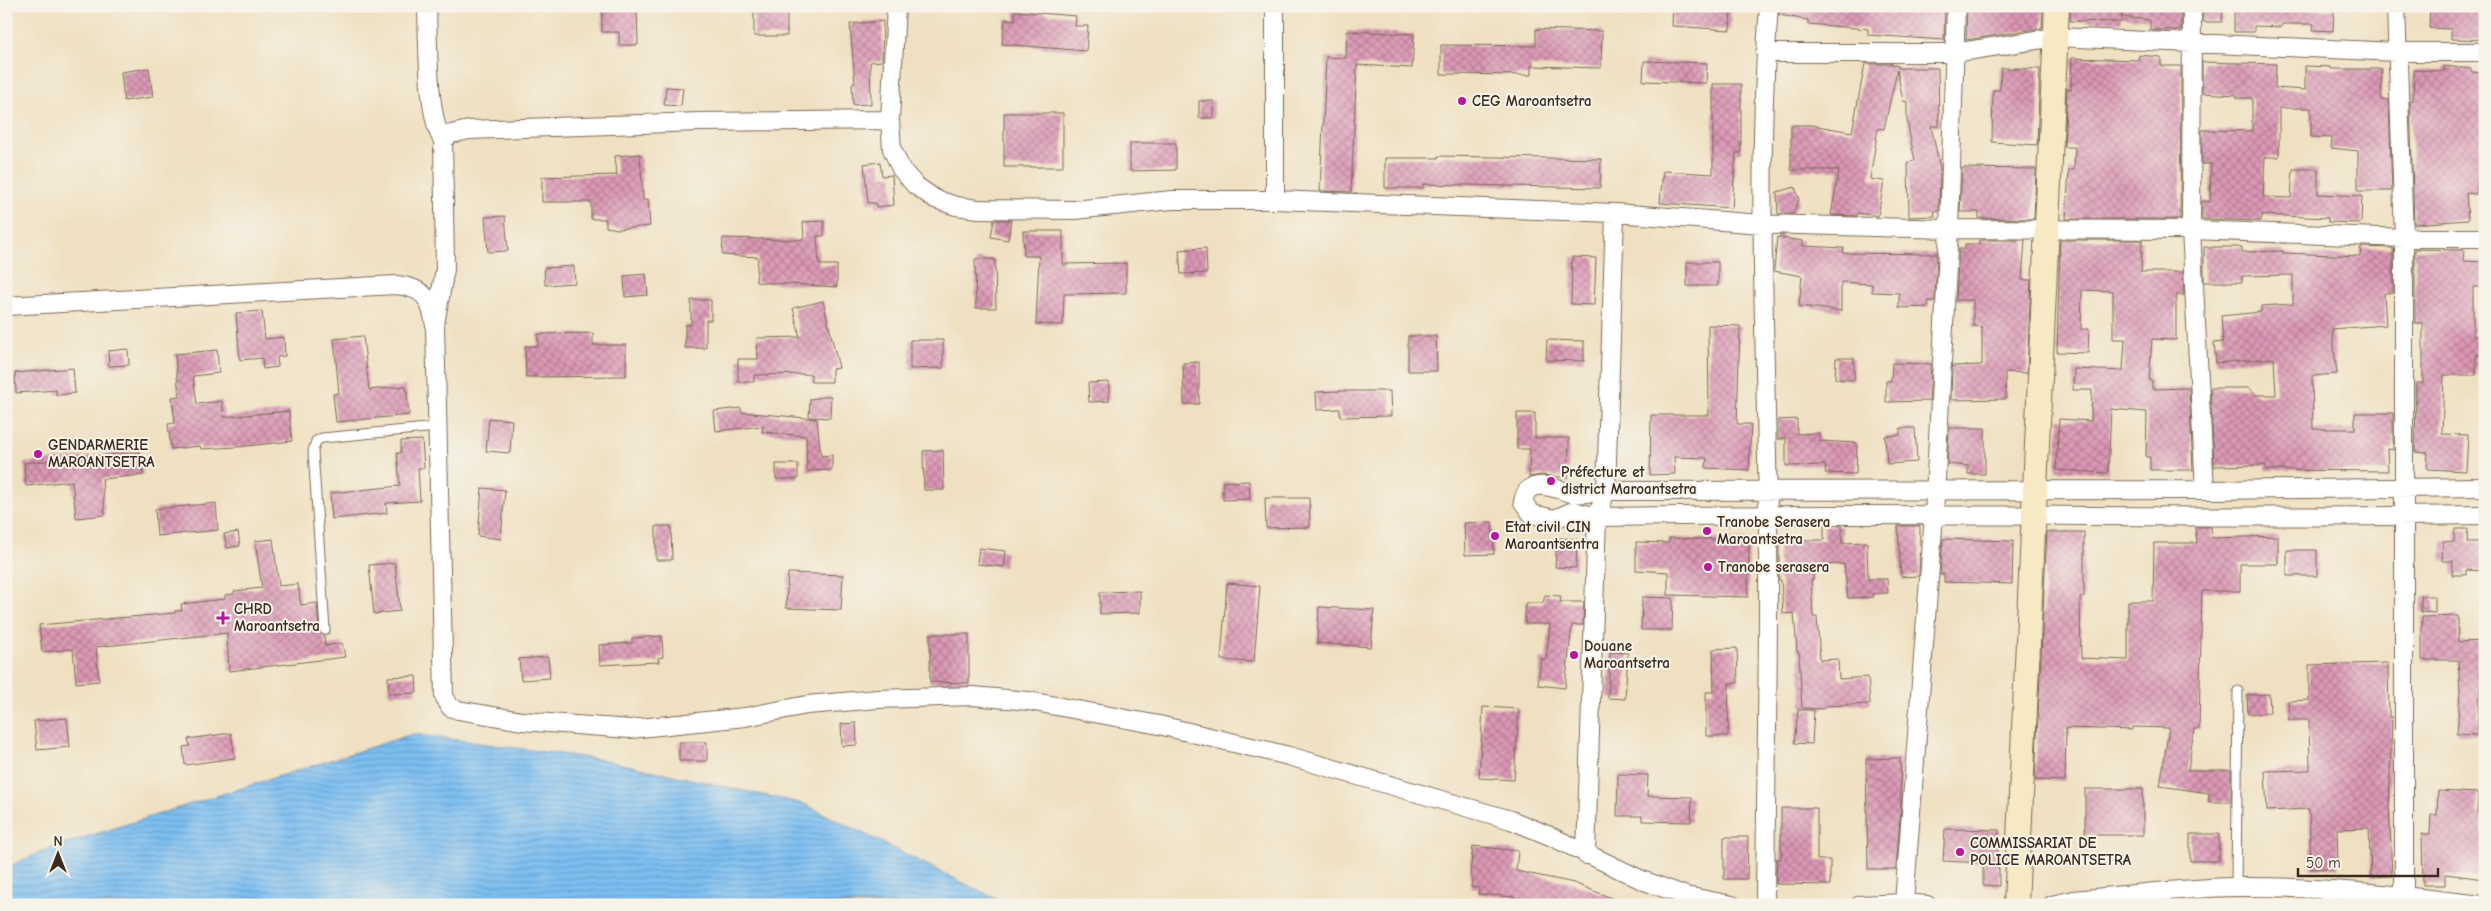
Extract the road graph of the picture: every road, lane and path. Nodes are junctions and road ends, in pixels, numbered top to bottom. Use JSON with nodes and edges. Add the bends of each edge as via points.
{"nodes":[{"id":1,"x":427,"y":6,"type":"edge"},
{"id":2,"x":896,"y":6,"type":"edge"},
{"id":3,"x":1275,"y":6,"type":"edge"},
{"id":4,"x":1769,"y":6,"type":"edge"},
{"id":5,"x":1956,"y":6,"type":"edge"},
{"id":6,"x":2057,"y":6,"type":"edge"},
{"id":7,"x":2192,"y":6,"type":"edge"},
{"id":8,"x":2396,"y":6,"type":"edge"},
{"id":9,"x":2056,"y":37,"type":"junction"},
{"id":10,"x":2191,"y":42,"type":"junction"},
{"id":11,"x":2397,"y":52,"type":"junction"},
{"id":12,"x":2485,"y":52,"type":"edge"},
{"id":13,"x":1766,"y":53,"type":"junction"},
{"id":14,"x":1954,"y":53,"type":"junction"},
{"id":15,"x":890,"y":120,"type":"junction"},
{"id":16,"x":443,"y":140,"type":"junction"},
{"id":17,"x":1275,"y":200,"type":"junction"},
{"id":18,"x":1615,"y":213,"type":"junction"},
{"id":19,"x":1762,"y":224,"type":"junction"},
{"id":20,"x":1949,"y":229,"type":"junction"},
{"id":21,"x":2046,"y":229,"type":"junction"},
{"id":22,"x":2191,"y":230,"type":"junction"},
{"id":23,"x":2404,"y":238,"type":"junction"},
{"id":24,"x":2485,"y":238,"type":"edge"},
{"id":25,"x":6,"y":306,"type":"edge"},
{"id":26,"x":435,"y":325,"type":"junction"},
{"id":27,"x":437,"y":427,"type":"junction"},
{"id":28,"x":2485,"y":487,"type":"edge"},
{"id":29,"x":2403,"y":489,"type":"junction"},
{"id":30,"x":1934,"y":490,"type":"junction"},
{"id":31,"x":2205,"y":490,"type":"junction"},
{"id":32,"x":1606,"y":491,"type":"junction"},
{"id":33,"x":1766,"y":491,"type":"junction"},
{"id":34,"x":2036,"y":491,"type":"junction"},
{"id":35,"x":1768,"y":514,"type":"junction"},
{"id":36,"x":1934,"y":515,"type":"junction"},
{"id":37,"x":2485,"y":515,"type":"edge"},
{"id":38,"x":1597,"y":517,"type":"junction"},
{"id":39,"x":2034,"y":517,"type":"junction"},
{"id":40,"x":2403,"y":517,"type":"junction"},
{"id":41,"x":325,"y":630,"type":"dead end"},
{"id":42,"x":2238,"y":691,"type":"dead end"},
{"id":43,"x":1586,"y":855,"type":"junction"},
{"id":44,"x":2236,"y":887,"type":"junction"},
{"id":45,"x":2404,"y":895,"type":"junction"},
{"id":46,"x":1904,"y":903,"type":"junction"},
{"id":47,"x":1732,"y":905,"type":"edge"},
{"id":48,"x":1765,"y":905,"type":"edge"},
{"id":49,"x":1860,"y":905,"type":"edge"},
{"id":50,"x":1927,"y":905,"type":"edge"},
{"id":51,"x":2016,"y":905,"type":"edge"},
{"id":52,"x":2052,"y":905,"type":"edge"},
{"id":53,"x":2482,"y":905,"type":"edge"}],
"edges":[{"from":1,"to":16,"type":"street","via":[[433,107],[436,127]]},
{"from":2,"to":15,"type":"street"},
{"from":3,"to":17,"type":"street"},
{"from":4,"to":13,"type":"street"},
{"from":5,"to":14,"type":"street"},
{"from":6,"to":9,"type":"main road"},
{"from":7,"to":10,"type":"street"},
{"from":8,"to":11,"type":"street"},
{"from":9,"to":10,"type":"street"},
{"from":9,"to":14,"type":"street"},
{"from":9,"to":21,"type":"main road"},
{"from":10,"to":11,"type":"street"},
{"from":10,"to":22,"type":"street"},
{"from":11,"to":12,"type":"street"},
{"from":11,"to":23,"type":"street"},
{"from":13,"to":14,"type":"street"},
{"from":13,"to":19,"type":"street"},
{"from":14,"to":20,"type":"street"},
{"from":15,"to":16,"type":"street","via":[[699,122],[469,130],[451,134]]},
{"from":15,"to":17,"type":"street","via":[[892,149],[901,169],[915,185],[935,199],[956,206],[1074,210],[1172,200]]},
{"from":16,"to":26,"type":"street","via":[[445,269]]},
{"from":17,"to":18,"type":"street"},
{"from":18,"to":19,"type":"street"},
{"from":18,"to":32,"type":"street"},
{"from":19,"to":20,"type":"street"},
{"from":19,"to":33,"type":"street"},
{"from":20,"to":21,"type":"street"},
{"from":20,"to":30,"type":"street"},
{"from":21,"to":22,"type":"street"},
{"from":21,"to":34,"type":"main road"},
{"from":22,"to":23,"type":"street"},
{"from":22,"to":31,"type":"street"},
{"from":23,"to":24,"type":"street"},
{"from":23,"to":29,"type":"street"},
{"from":25,"to":26,"type":"street","via":[[396,285],[418,289],[427,297]]},
{"from":26,"to":27,"type":"street"},
{"from":27,"to":41,"type":"lane","via":[[316,441],[313,451]]},
{"from":27,"to":43,"type":"street","via":[[444,696],[450,707],[458,710],[522,721],[630,730],[735,718],[806,705],[878,699],[973,696],[1029,701],[1159,724],[1289,756],[1511,820]]},
{"from":28,"to":29,"type":"street"},
{"from":29,"to":31,"type":"street"},
{"from":29,"to":40,"type":"street"},
{"from":30,"to":33,"type":"street"},
{"from":30,"to":34,"type":"street"},
{"from":30,"to":36,"type":"street"},
{"from":31,"to":34,"type":"street"},
{"from":32,"to":33,"type":"street"},
{"from":32,"to":38,"type":"street"},
{"from":32,"to":38,"type":"street","via":[[1571,493],[1539,486],[1524,494],[1525,507],[1537,516],[1555,518],[1573,511]]},
{"from":33,"to":35,"type":"street"},
{"from":34,"to":39,"type":"main road"},
{"from":35,"to":36,"type":"street"},
{"from":35,"to":38,"type":"street"},
{"from":35,"to":48,"type":"street"},
{"from":36,"to":39,"type":"street"},
{"from":36,"to":46,"type":"street"},
{"from":37,"to":40,"type":"street"},
{"from":38,"to":43,"type":"street"},
{"from":39,"to":40,"type":"street"},
{"from":39,"to":51,"type":"main road"},
{"from":40,"to":45,"type":"street"},
{"from":42,"to":44,"type":"lane"},
{"from":43,"to":47,"type":"street","via":[[1686,896]]},
{"from":44,"to":45,"type":"street"},
{"from":44,"to":52,"type":"street"},
{"from":45,"to":53,"type":"street"},
{"from":46,"to":49,"type":"street"},
{"from":46,"to":50,"type":"street"}]}
